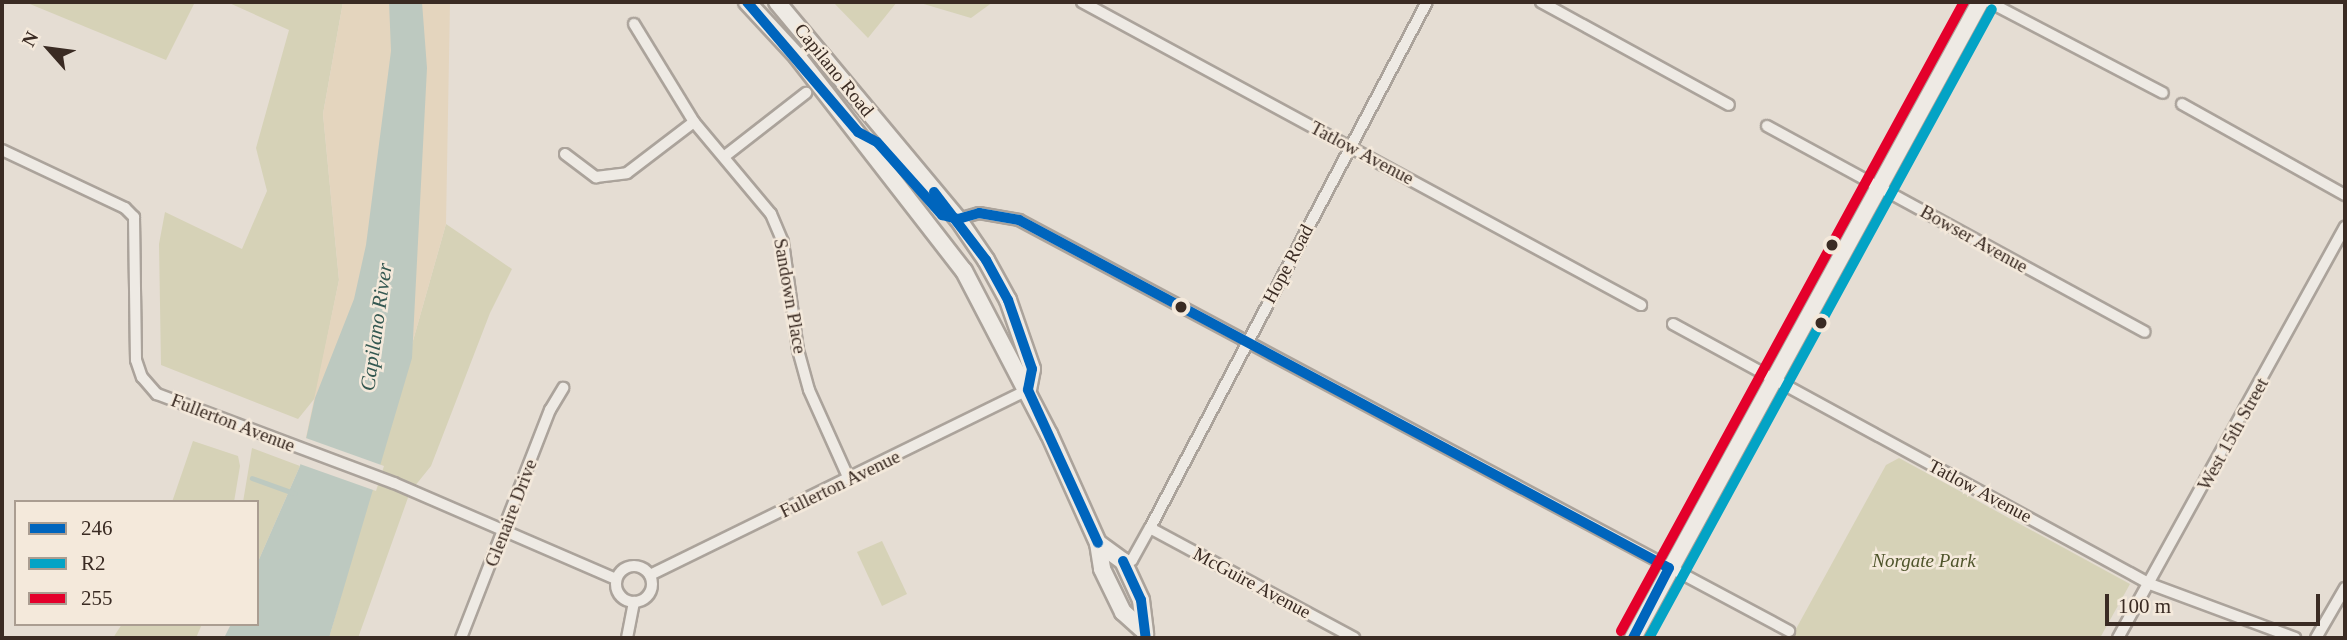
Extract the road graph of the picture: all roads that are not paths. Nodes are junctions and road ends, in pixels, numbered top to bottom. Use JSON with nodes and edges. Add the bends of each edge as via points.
{"nodes":[{"id":1,"x":747,"y":2,"type":"edge"},
{"id":2,"x":777,"y":2,"type":"edge"},
{"id":3,"x":1082,"y":2,"type":"edge"},
{"id":4,"x":1426,"y":2,"type":"edge"},
{"id":5,"x":1541,"y":2,"type":"edge"},
{"id":6,"x":1980,"y":2,"type":"edge"},
{"id":7,"x":1989,"y":2,"type":"edge"},
{"id":8,"x":634,"y":24,"type":"dead end"},
{"id":9,"x":806,"y":93,"type":"dead end"},
{"id":10,"x":2163,"y":93,"type":"dead end"},
{"id":11,"x":2182,"y":104,"type":"dead end"},
{"id":12,"x":1729,"y":105,"type":"dead end"},
{"id":13,"x":694,"y":122,"type":"junction"},
{"id":14,"x":1767,"y":126,"type":"dead end"},
{"id":15,"x":858,"y":132,"type":"junction"},
{"id":16,"x":1350,"y":146,"type":"junction"},
{"id":17,"x":2,"y":150,"type":"edge"},
{"id":18,"x":565,"y":154,"type":"dead end"},
{"id":19,"x":725,"y":156,"type":"junction"},
{"id":20,"x":1878,"y":187,"type":"junction"},
{"id":21,"x":2345,"y":195,"type":"edge"},
{"id":22,"x":958,"y":219,"type":"junction"},
{"id":23,"x":2345,"y":228,"type":"edge"},
{"id":24,"x":1641,"y":305,"type":"dead end"},
{"id":25,"x":1673,"y":324,"type":"dead end"},
{"id":26,"x":2145,"y":332,"type":"dead end"},
{"id":27,"x":1246,"y":342,"type":"junction"},
{"id":28,"x":1774,"y":379,"type":"junction"},
{"id":29,"x":563,"y":388,"type":"dead end"},
{"id":30,"x":1028,"y":390,"type":"junction"},
{"id":31,"x":849,"y":479,"type":"junction"},
{"id":32,"x":1150,"y":528,"type":"junction"},
{"id":33,"x":505,"y":530,"type":"junction"},
{"id":34,"x":1098,"y":542,"type":"junction"},
{"id":35,"x":1123,"y":561,"type":"junction"},
{"id":36,"x":1670,"y":568,"type":"junction"},
{"id":37,"x":650,"y":575,"type":"junction"},
{"id":38,"x":616,"y":579,"type":"junction"},
{"id":39,"x":2150,"y":584,"type":"junction"},
{"id":40,"x":2345,"y":588,"type":"edge"},
{"id":41,"x":634,"y":602,"type":"junction"},
{"id":42,"x":1788,"y":631,"type":"dead end"},
{"id":43,"x":1144,"y":634,"type":"edge"},
{"id":44,"x":461,"y":638,"type":"edge"},
{"id":45,"x":627,"y":638,"type":"edge"},
{"id":46,"x":1354,"y":638,"type":"edge"},
{"id":47,"x":1633,"y":638,"type":"edge"},
{"id":48,"x":2118,"y":638,"type":"edge"},
{"id":49,"x":2295,"y":638,"type":"edge"},
{"id":50,"x":2316,"y":638,"type":"edge"}],
"edges":[{"from":1,"to":15,"type":"main road","name":"Capilano Road"},
{"from":2,"to":22,"type":"main road","name":"Capilano Road"},
{"from":3,"to":16,"type":"street","name":"Tatlow Avenue"},
{"from":4,"to":16,"type":"street","name":"Hope Road"},
{"from":5,"to":12,"type":"street"},
{"from":6,"to":20,"type":"main road"},
{"from":7,"to":10,"type":"street"},
{"from":8,"to":13,"type":"street","name":"Sandown Place"},
{"from":9,"to":19,"type":"street"},
{"from":11,"to":21,"type":"street"},
{"from":13,"to":18,"type":"street","via":[[626,173],[596,177]]},
{"from":13,"to":19,"type":"street","name":"Sandown Place"},
{"from":14,"to":20,"type":"street","name":"Bowser Avenue"},
{"from":15,"to":22,"type":"main road","via":[[877,142],[942,215]]},
{"from":15,"to":30,"type":"main road","name":"Capilano Road","via":[[964,271],[1016,377]]},
{"from":16,"to":24,"type":"street","name":"Tatlow Avenue"},
{"from":16,"to":27,"type":"street","name":"Hope Road"},
{"from":17,"to":33,"type":"street","name":"Fullerton Avenue","via":[[125,208],[134,217],[138,370],[158,394]]},
{"from":19,"to":31,"type":"street","name":"Sandown Place","via":[[771,214],[783,242],[798,350],[809,390]]},
{"from":20,"to":26,"type":"street","name":"Bowser Avenue"},
{"from":20,"to":28,"type":"main road"},
{"from":22,"to":27,"type":"street","via":[[979,213],[1019,220]]},
{"from":22,"to":30,"type":"main road","name":"Capilano Road","via":[[1008,300],[1032,369]]},
{"from":23,"to":39,"type":"street","name":"West 15th Street"},
{"from":25,"to":28,"type":"street","name":"Tatlow Avenue"},
{"from":27,"to":32,"type":"street","name":"Hope Road"},
{"from":27,"to":36,"type":"street"},
{"from":28,"to":36,"type":"main road"},
{"from":28,"to":39,"type":"street","name":"Tatlow Avenue"},
{"from":29,"to":33,"type":"street","name":"Glenaire Drive","via":[[550,410]]},
{"from":30,"to":31,"type":"street","name":"Fullerton Avenue"},
{"from":30,"to":34,"type":"main road","name":"Capilano Road"},
{"from":31,"to":37,"type":"street","name":"Fullerton Avenue"},
{"from":32,"to":35,"type":"street","name":"Hope Road","via":[[1132,560]]},
{"from":32,"to":46,"type":"street","name":"McGuire Avenue"},
{"from":33,"to":38,"type":"street","name":"Fullerton Avenue"},
{"from":33,"to":44,"type":"street","name":"Glenaire Drive"},
{"from":34,"to":35,"type":"main road"},
{"from":34,"to":43,"type":"main road","name":"Capilano Road","via":[[1102,569],[1123,612]]},
{"from":35,"to":43,"type":"main road","name":"Capilano Road","via":[[1141,600]]},
{"from":36,"to":42,"type":"street"},
{"from":36,"to":47,"type":"main road"},
{"from":37,"to":38,"type":"street","via":[[634,565],[623,569]]},
{"from":37,"to":41,"type":"street","via":[[651,590]]},
{"from":38,"to":41,"type":"street","via":[[620,595]]},
{"from":39,"to":48,"type":"street","name":"West 15th Street"},
{"from":39,"to":49,"type":"street","name":"Tatlow Avenue"},
{"from":40,"to":50,"type":"street"},
{"from":41,"to":45,"type":"street"}]}
